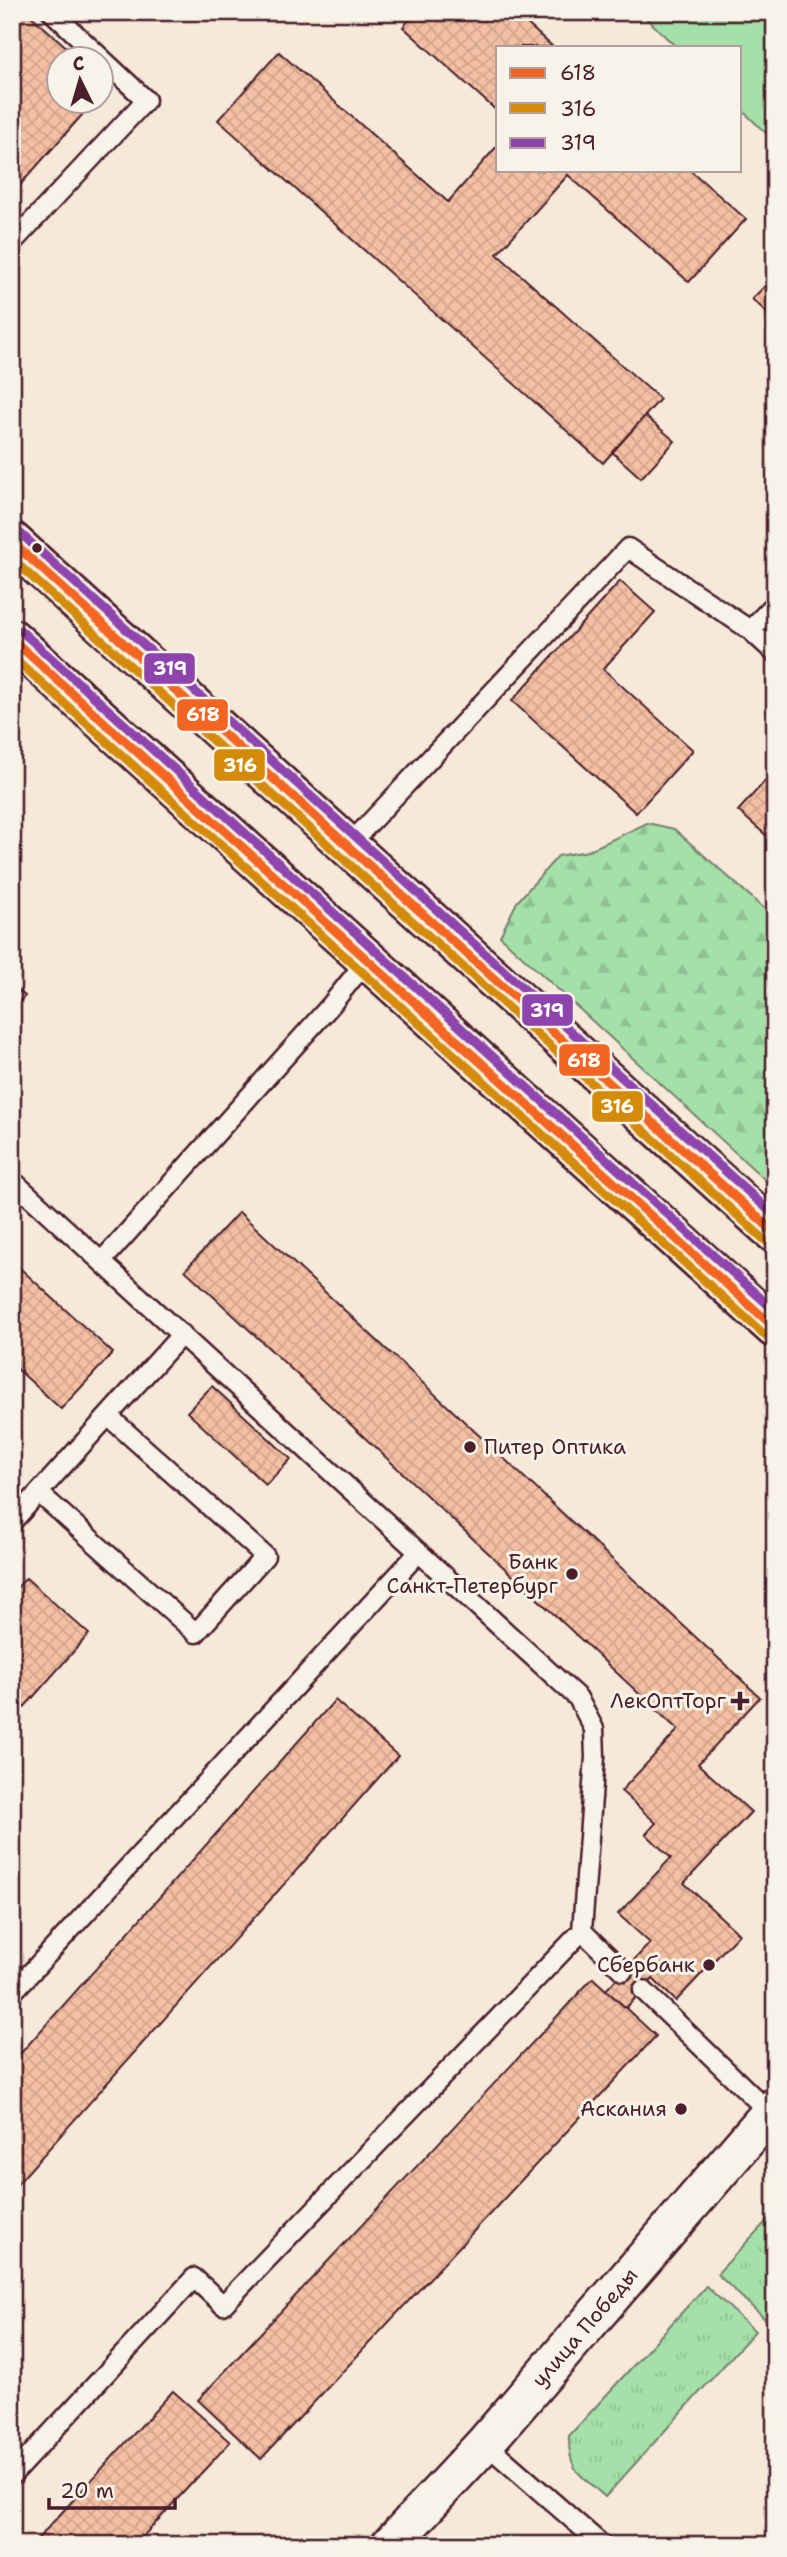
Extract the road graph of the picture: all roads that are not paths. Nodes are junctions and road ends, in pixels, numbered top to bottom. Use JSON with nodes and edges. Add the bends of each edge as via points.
{"nodes":[{"id":1,"x":52,"y":12,"type":"edge"},
{"id":2,"x":12,"y":243,"type":"edge"},
{"id":3,"x":12,"y":542,"type":"edge"},
{"id":4,"x":775,"y":604,"type":"edge"},
{"id":5,"x":750,"y":630,"type":"junction"},
{"id":6,"x":12,"y":639,"type":"edge"},
{"id":7,"x":775,"y":653,"type":"edge"},
{"id":8,"x":348,"y":846,"type":"junction"},
{"id":9,"x":367,"y":960,"type":"junction"},
{"id":10,"x":12,"y":1180,"type":"edge"},
{"id":11,"x":775,"y":1233,"type":"edge"},
{"id":12,"x":102,"y":1261,"type":"junction"},
{"id":13,"x":775,"y":1328,"type":"edge"},
{"id":14,"x":181,"y":1334,"type":"junction"},
{"id":15,"x":108,"y":1416,"type":"junction"},
{"id":16,"x":38,"y":1493,"type":"junction"},
{"id":17,"x":12,"y":1522,"type":"edge"},
{"id":18,"x":419,"y":1552,"type":"junction"},
{"id":19,"x":582,"y":1931,"type":"junction"},
{"id":20,"x":623,"y":1971,"type":"dead end"},
{"id":21,"x":643,"y":1990,"type":"dead end"},
{"id":22,"x":12,"y":1993,"type":"edge"},
{"id":23,"x":772,"y":2110,"type":"edge"},
{"id":24,"x":485,"y":2443,"type":"junction"},
{"id":25,"x":12,"y":2475,"type":"edge"},
{"id":26,"x":390,"y":2545,"type":"edge"},
{"id":27,"x":601,"y":2545,"type":"edge"}],
"edges":[{"from":1,"to":2,"type":"lane","via":[[146,100]]},
{"from":3,"to":8,"type":"main road"},
{"from":4,"to":5,"type":"lane"},
{"from":5,"to":7,"type":"lane"},
{"from":5,"to":8,"type":"lane","via":[[628,548]]},
{"from":6,"to":9,"type":"main road"},
{"from":8,"to":11,"type":"main road"},
{"from":9,"to":12,"type":"lane"},
{"from":9,"to":13,"type":"main road"},
{"from":10,"to":12,"type":"lane"},
{"from":12,"to":14,"type":"lane"},
{"from":14,"to":15,"type":"lane"},
{"from":14,"to":18,"type":"lane"},
{"from":15,"to":16,"type":"lane"},
{"from":15,"to":16,"type":"lane","via":[[265,1556],[196,1633]]},
{"from":16,"to":17,"type":"lane"},
{"from":18,"to":19,"type":"lane","via":[[578,1698],[594,1729]]},
{"from":18,"to":22,"type":"lane"},
{"from":19,"to":20,"type":"lane"},
{"from":19,"to":25,"type":"lane","via":[[223,2305],[194,2278]]},
{"from":21,"to":23,"type":"lane"},
{"from":23,"to":24,"type":"street","name":"улица Победы"},
{"from":24,"to":26,"type":"street","name":"улица Победы"},
{"from":24,"to":27,"type":"lane"}]}
